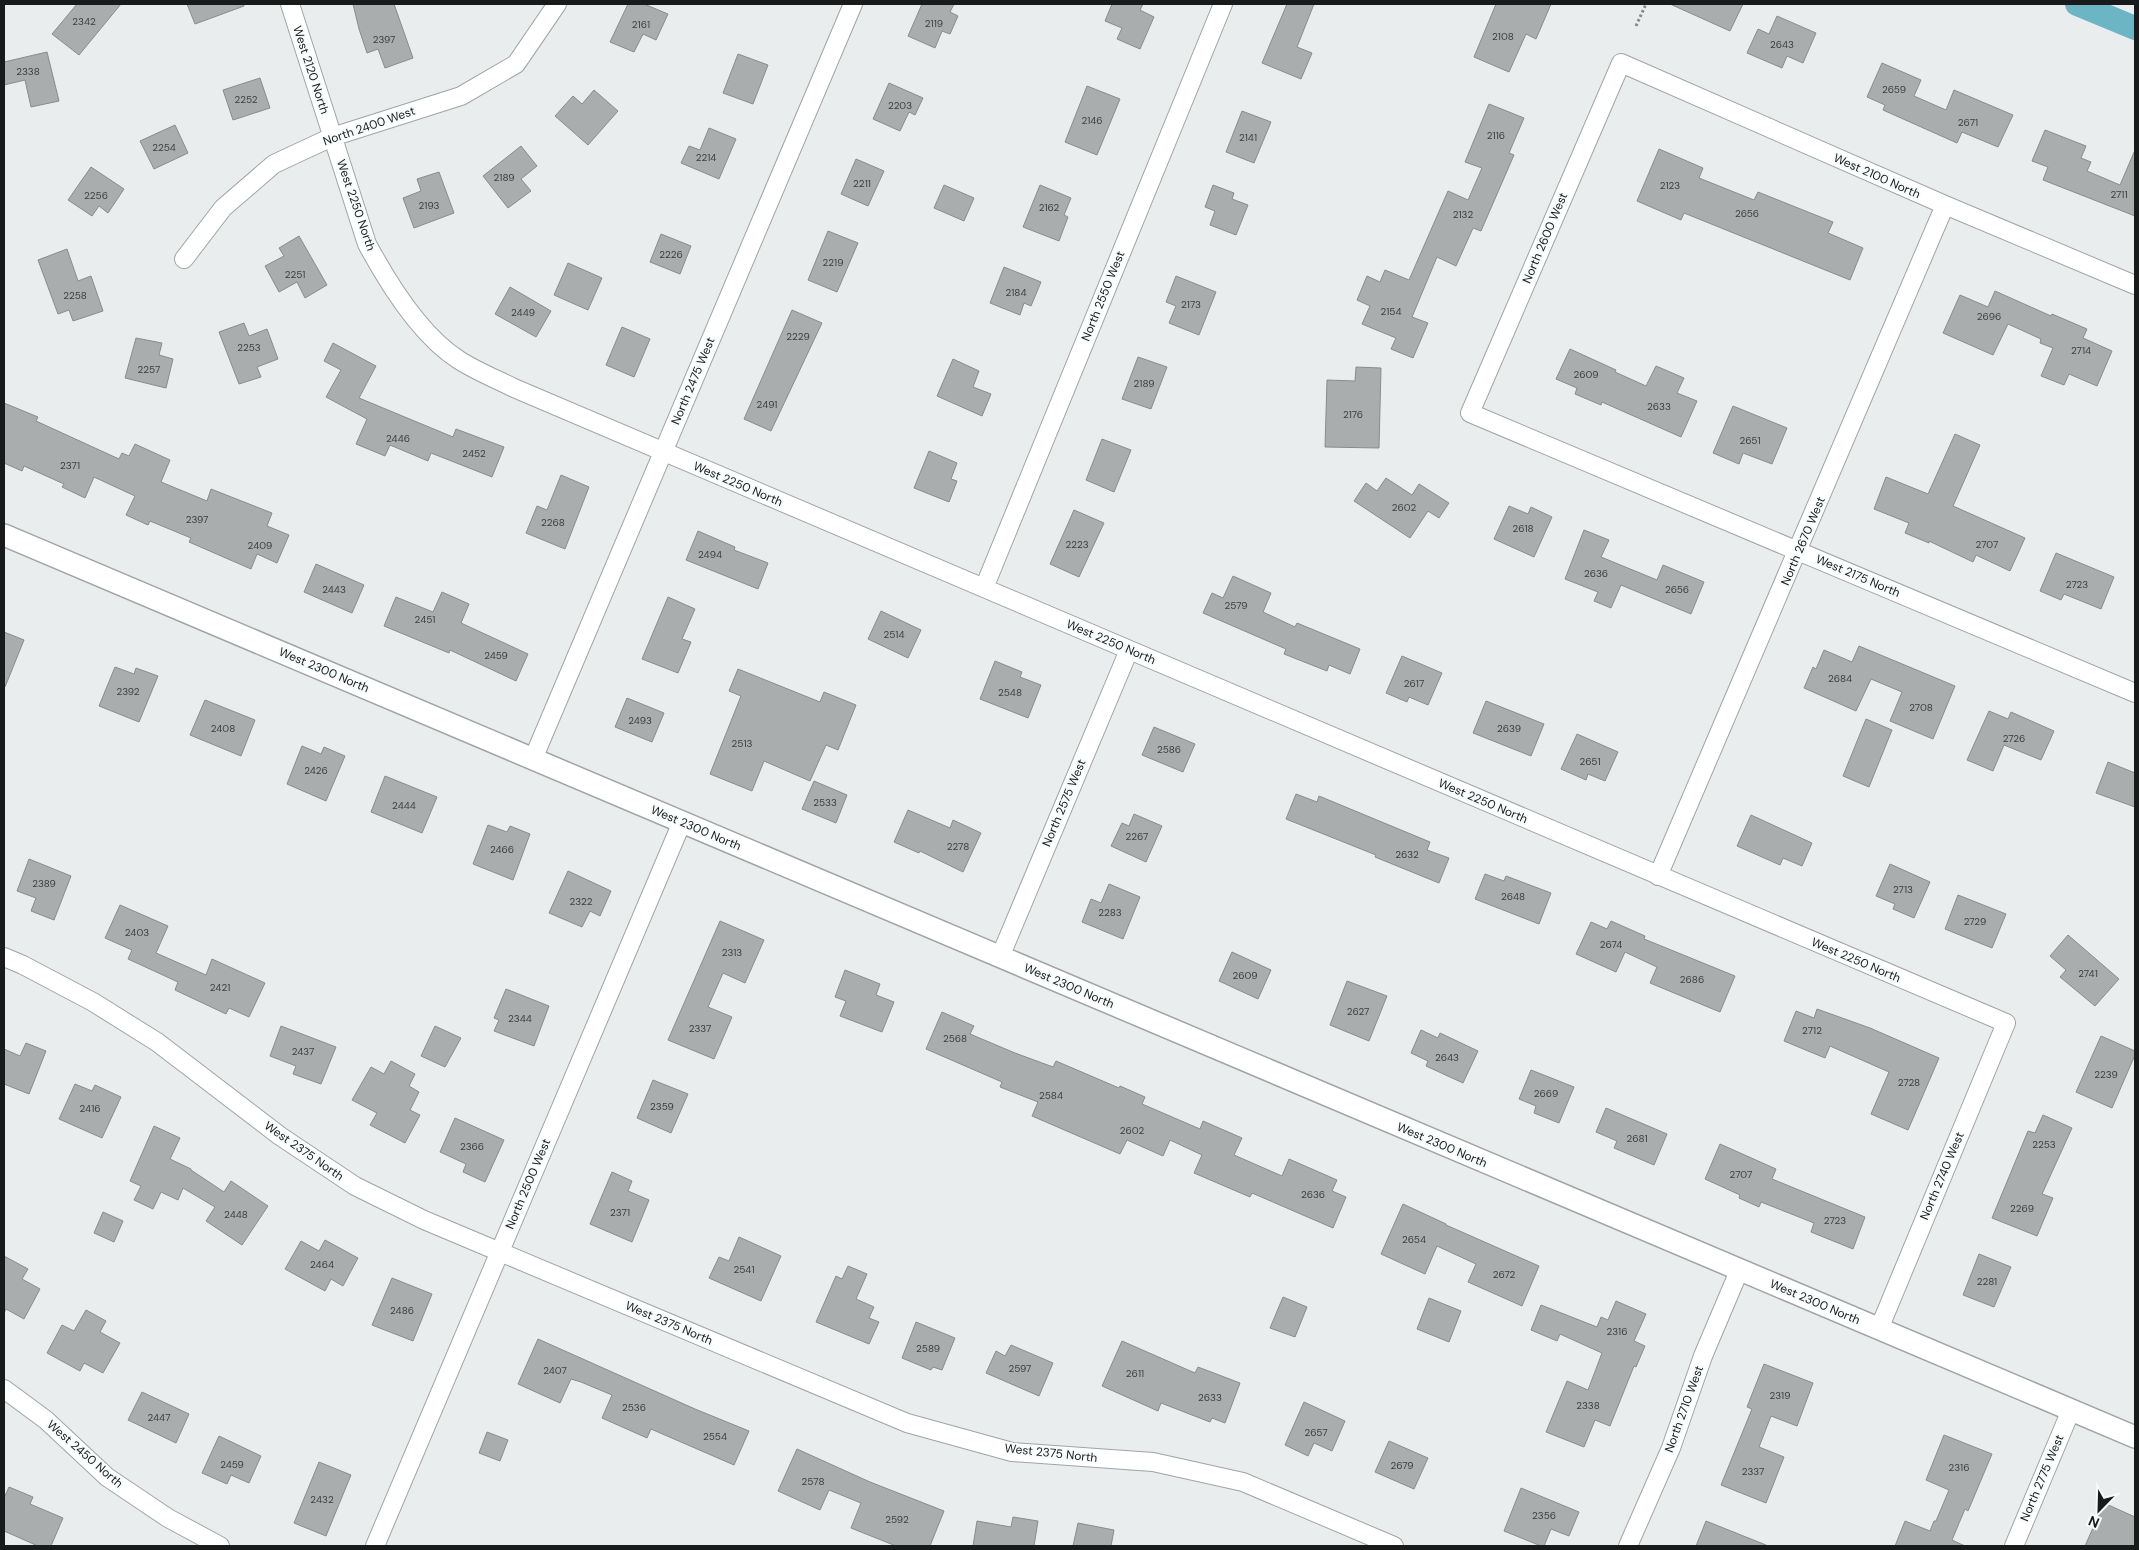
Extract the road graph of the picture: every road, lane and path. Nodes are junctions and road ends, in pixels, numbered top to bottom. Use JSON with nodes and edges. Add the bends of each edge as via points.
{"nodes":[{"id":1,"x":290,"y":4,"type":"edge"},
{"id":2,"x":557,"y":4,"type":"edge"},
{"id":3,"x":853,"y":4,"type":"edge"},
{"id":4,"x":1223,"y":4,"type":"edge"},
{"id":5,"x":1646,"y":4,"type":"edge"},
{"id":6,"x":1636,"y":26,"type":"dead end"},
{"id":7,"x":1621,"y":63,"type":"joint"},
{"id":8,"x":332,"y":137,"type":"junction"},
{"id":9,"x":1945,"y":205,"type":"junction"},
{"id":10,"x":184,"y":259,"type":"dead end"},
{"id":11,"x":2135,"y":285,"type":"edge"},
{"id":12,"x":1470,"y":413,"type":"joint"},
{"id":13,"x":663,"y":452,"type":"junction"},
{"id":14,"x":4,"y":535,"type":"edge"},
{"id":15,"x":1798,"y":551,"type":"junction"},
{"id":16,"x":984,"y":588,"type":"junction"},
{"id":17,"x":1129,"y":650,"type":"junction"},
{"id":18,"x":2135,"y":693,"type":"edge"},
{"id":19,"x":532,"y":759,"type":"junction"},
{"id":20,"x":682,"y":822,"type":"junction"},
{"id":21,"x":1658,"y":876,"type":"junction"},
{"id":22,"x":1000,"y":956,"type":"junction"},
{"id":23,"x":4,"y":957,"type":"edge"},
{"id":24,"x":2006,"y":1023,"type":"joint"},
{"id":25,"x":500,"y":1252,"type":"junction"},
{"id":26,"x":1740,"y":1271,"type":"junction"},
{"id":27,"x":1879,"y":1329,"type":"junction"},
{"id":28,"x":4,"y":1389,"type":"edge"},
{"id":29,"x":2071,"y":1410,"type":"junction"},
{"id":30,"x":2135,"y":1437,"type":"edge"},
{"id":31,"x":220,"y":1546,"type":"edge"},
{"id":32,"x":374,"y":1546,"type":"edge"},
{"id":33,"x":1394,"y":1546,"type":"edge"},
{"id":34,"x":1628,"y":1546,"type":"edge"},
{"id":35,"x":2014,"y":1546,"type":"edge"}],
"edges":[{"from":1,"to":8,"type":"street","name":"West 2120 North"},
{"from":2,"to":8,"type":"street","name":"North 2400 West","via":[[516,64],[461,96]]},
{"from":3,"to":13,"type":"street","name":"North 2475 West"},
{"from":4,"to":16,"type":"street","name":"North 2550 West"},
{"from":5,"to":6,"type":"path"},
{"from":7,"to":9,"type":"street","name":"West 2100 North"},
{"from":7,"to":12,"type":"street","name":"North 2600 West"},
{"from":8,"to":10,"type":"street","name":"North 2400 West","via":[[274,164],[222,208]]},
{"from":8,"to":13,"type":"street","name":"West 2250 North","via":[[368,244],[383,274],[426,332],[458,359],[514,388]]},
{"from":9,"to":11,"type":"street","name":"West 2100 North"},
{"from":9,"to":15,"type":"street","name":"North 2670 West"},
{"from":12,"to":15,"type":"street","name":"West 2175 North"},
{"from":13,"to":16,"type":"street","name":"West 2250 North"},
{"from":13,"to":19,"type":"street","name":"North 2475 West"},
{"from":14,"to":19,"type":"street","name":"West 2300 North"},
{"from":15,"to":18,"type":"street","name":"West 2175 North"},
{"from":15,"to":21,"type":"street","name":"North 2670 West"},
{"from":16,"to":17,"type":"street","name":"West 2250 North"},
{"from":17,"to":21,"type":"street","name":"West 2250 North"},
{"from":17,"to":22,"type":"street","name":"North 2575 West"},
{"from":19,"to":20,"type":"street","name":"West 2300 North"},
{"from":20,"to":22,"type":"street","name":"West 2300 North"},
{"from":20,"to":25,"type":"street","name":"North 2500 West"},
{"from":21,"to":24,"type":"street","name":"West 2250 North"},
{"from":22,"to":26,"type":"street","name":"West 2300 North"},
{"from":23,"to":25,"type":"street","name":"West 2375 North","via":[[93,1002],[157,1042],[280,1136],[355,1186]]},
{"from":24,"to":27,"type":"street","name":"North 2740 West"},
{"from":25,"to":32,"type":"street","name":"North 2500 West"},
{"from":25,"to":33,"type":"street","name":"West 2375 North","via":[[907,1423],[1012,1452],[1153,1462],[1243,1482]]},
{"from":26,"to":27,"type":"street","name":"West 2300 North"},
{"from":26,"to":34,"type":"street","name":"North 2710 West","via":[[1704,1356],[1671,1448]]},
{"from":27,"to":29,"type":"street","name":"West 2300 North"},
{"from":28,"to":31,"type":"street","name":"West 2450 North","via":[[46,1420],[107,1477],[168,1518]]},
{"from":29,"to":30,"type":"street","name":"West 2300 North"},
{"from":29,"to":35,"type":"street","name":"North 2775 West"}]}
